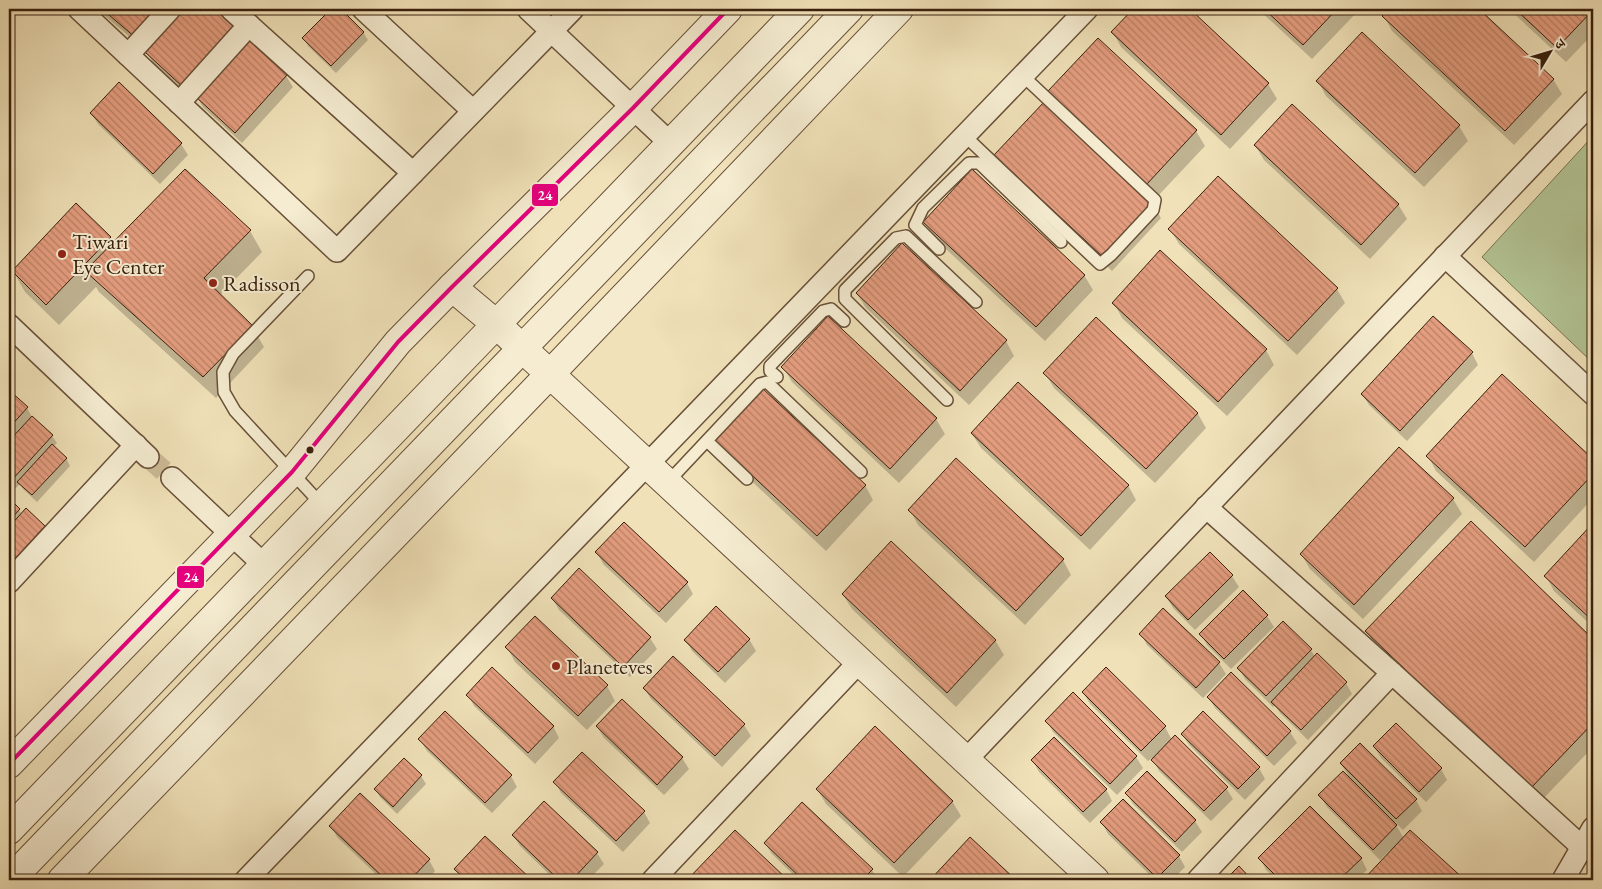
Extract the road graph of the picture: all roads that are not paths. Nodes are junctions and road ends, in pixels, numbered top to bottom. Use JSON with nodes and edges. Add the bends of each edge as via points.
{"nodes":[{"id":1,"x":79,"y":9,"type":"edge"},
{"id":2,"x":170,"y":9,"type":"edge"},
{"id":3,"x":231,"y":9,"type":"edge"},
{"id":4,"x":363,"y":9,"type":"edge"},
{"id":5,"x":528,"y":9,"type":"edge"},
{"id":6,"x":573,"y":9,"type":"edge"},
{"id":7,"x":728,"y":9,"type":"edge"},
{"id":8,"x":800,"y":9,"type":"edge"},
{"id":9,"x":849,"y":9,"type":"edge"},
{"id":10,"x":899,"y":9,"type":"edge"},
{"id":11,"x":1087,"y":9,"type":"edge"},
{"id":12,"x":249,"y":25,"type":"junction"},
{"id":13,"x":552,"y":31,"type":"junction"},
{"id":14,"x":128,"y":55,"type":"junction"},
{"id":15,"x":1022,"y":75,"type":"junction"},
{"id":16,"x":1593,"y":101,"type":"edge"},
{"id":17,"x":179,"y":103,"type":"junction"},
{"id":18,"x":633,"y":108,"type":"junction"},
{"id":19,"x":473,"y":112,"type":"junction"},
{"id":20,"x":958,"y":141,"type":"junction"},
{"id":21,"x":670,"y":143,"type":"junction"},
{"id":22,"x":969,"y":163,"type":"junction"},
{"id":23,"x":413,"y":173,"type":"junction"},
{"id":24,"x":916,"y":200,"type":"junction"},
{"id":25,"x":880,"y":222,"type":"junction"},
{"id":26,"x":896,"y":238,"type":"junction"},
{"id":27,"x":1061,"y":242,"type":"dead end"},
{"id":28,"x":939,"y":249,"type":"dead end"},
{"id":29,"x":1445,"y":256,"type":"junction"},
{"id":30,"x":829,"y":275,"type":"junction"},
{"id":31,"x":308,"y":276,"type":"dead end"},
{"id":32,"x":452,"y":286,"type":"junction"},
{"id":33,"x":845,"y":290,"type":"junction"},
{"id":34,"x":808,"y":296,"type":"junction"},
{"id":35,"x":976,"y":302,"type":"dead end"},
{"id":36,"x":823,"y":312,"type":"junction"},
{"id":37,"x":844,"y":321,"type":"dead end"},
{"id":38,"x":496,"y":324,"type":"junction"},
{"id":39,"x":9,"y":325,"type":"edge"},
{"id":40,"x":522,"y":348,"type":"junction"},
{"id":41,"x":762,"y":359,"type":"junction"},
{"id":42,"x":550,"y":374,"type":"junction"},
{"id":43,"x":777,"y":378,"type":"dead end"},
{"id":44,"x":1593,"y":394,"type":"edge"},
{"id":45,"x":947,"y":400,"type":"dead end"},
{"id":46,"x":707,"y":441,"type":"junction"},
{"id":47,"x":647,"y":464,"type":"junction"},
{"id":48,"x":292,"y":472,"type":"junction"},
{"id":49,"x":861,"y":472,"type":"dead end"},
{"id":50,"x":172,"y":478,"type":"tunnel mouth"},
{"id":51,"x":746,"y":479,"type":"dead end"},
{"id":52,"x":667,"y":483,"type":"junction"},
{"id":53,"x":322,"y":505,"type":"junction"},
{"id":54,"x":1206,"y":507,"type":"junction"},
{"id":55,"x":231,"y":534,"type":"junction"},
{"id":56,"x":264,"y":565,"type":"junction"},
{"id":57,"x":9,"y":582,"type":"edge"},
{"id":58,"x":860,"y":661,"type":"junction"},
{"id":59,"x":1392,"y":673,"type":"junction"},
{"id":60,"x":966,"y":760,"type":"junction"},
{"id":61,"x":9,"y":764,"type":"edge"},
{"id":62,"x":1593,"y":828,"type":"edge"},
{"id":63,"x":9,"y":830,"type":"edge"},
{"id":64,"x":1583,"y":848,"type":"junction"},
{"id":65,"x":10,"y":880,"type":"edge"},
{"id":66,"x":62,"y":880,"type":"edge"},
{"id":67,"x":246,"y":880,"type":"edge"},
{"id":68,"x":653,"y":880,"type":"edge"},
{"id":69,"x":1095,"y":880,"type":"edge"},
{"id":70,"x":1198,"y":880,"type":"edge"},
{"id":71,"x":1563,"y":880,"type":"edge"}],
"edges":[{"from":1,"to":14,"type":"street"},
{"from":2,"to":14,"type":"street"},
{"from":3,"to":12,"type":"street"},
{"from":4,"to":19,"type":"street"},
{"from":5,"to":13,"type":"street"},
{"from":6,"to":13,"type":"street"},
{"from":7,"to":18,"type":"street"},
{"from":8,"to":21,"type":"street"},
{"from":9,"to":40,"type":"street"},
{"from":10,"to":42,"type":"street"},
{"from":11,"to":15,"type":"street"},
{"from":12,"to":17,"type":"street"},
{"from":12,"to":23,"type":"street"},
{"from":13,"to":18,"type":"street"},
{"from":13,"to":19,"type":"street"},
{"from":14,"to":17,"type":"street"},
{"from":15,"to":20,"type":"street"},
{"from":15,"to":20,"type":"lane","via":[[1155,200],[1152,210],[1111,255],[1100,264]]},
{"from":16,"to":29,"type":"street"},
{"from":17,"to":23,"type":"street","via":[[337,251]]},
{"from":18,"to":21,"type":"street"},
{"from":18,"to":32,"type":"street"},
{"from":19,"to":23,"type":"street"},
{"from":20,"to":22,"type":"lane"},
{"from":20,"to":24,"type":"street"},
{"from":21,"to":38,"type":"street"},
{"from":22,"to":24,"type":"lane"},
{"from":22,"to":27,"type":"lane","via":[[979,164]]},
{"from":24,"to":25,"type":"street"},
{"from":24,"to":28,"type":"lane","via":[[915,225]]},
{"from":25,"to":26,"type":"lane"},
{"from":25,"to":30,"type":"street"},
{"from":26,"to":33,"type":"lane"},
{"from":26,"to":35,"type":"lane","via":[[906,236]]},
{"from":29,"to":44,"type":"street"},
{"from":29,"to":54,"type":"street"},
{"from":30,"to":33,"type":"lane"},
{"from":30,"to":34,"type":"street"},
{"from":31,"to":48,"type":"lane","via":[[233,354],[223,372],[224,392],[235,411]]},
{"from":32,"to":38,"type":"street"},
{"from":32,"to":48,"type":"street","via":[[398,342]]},
{"from":33,"to":45,"type":"lane","via":[[845,299]]},
{"from":34,"to":36,"type":"lane"},
{"from":34,"to":41,"type":"street"},
{"from":36,"to":37,"type":"lane","via":[[831,309]]},
{"from":36,"to":41,"type":"lane"},
{"from":38,"to":40,"type":"street"},
{"from":38,"to":53,"type":"street"},
{"from":39,"to":57,"type":"street","via":[[142,451]]},
{"from":40,"to":42,"type":"street"},
{"from":40,"to":65,"type":"street"},
{"from":41,"to":43,"type":"lane"},
{"from":41,"to":47,"type":"street"},
{"from":42,"to":47,"type":"street"},
{"from":42,"to":66,"type":"street"},
{"from":46,"to":49,"type":"lane","via":[[760,384],[767,382]]},
{"from":46,"to":51,"type":"lane"},
{"from":46,"to":52,"type":"lane"},
{"from":47,"to":52,"type":"street"},
{"from":47,"to":67,"type":"street"},
{"from":48,"to":53,"type":"lane"},
{"from":48,"to":55,"type":"street"},
{"from":50,"to":55,"type":"street"},
{"from":52,"to":58,"type":"street"},
{"from":53,"to":56,"type":"street"},
{"from":54,"to":59,"type":"street"},
{"from":54,"to":60,"type":"street"},
{"from":55,"to":56,"type":"street"},
{"from":55,"to":61,"type":"street"},
{"from":56,"to":63,"type":"street"},
{"from":58,"to":60,"type":"street"},
{"from":58,"to":68,"type":"street"},
{"from":59,"to":64,"type":"street"},
{"from":59,"to":70,"type":"street"},
{"from":60,"to":69,"type":"street"},
{"from":62,"to":64,"type":"street"},
{"from":64,"to":71,"type":"street"}]}
